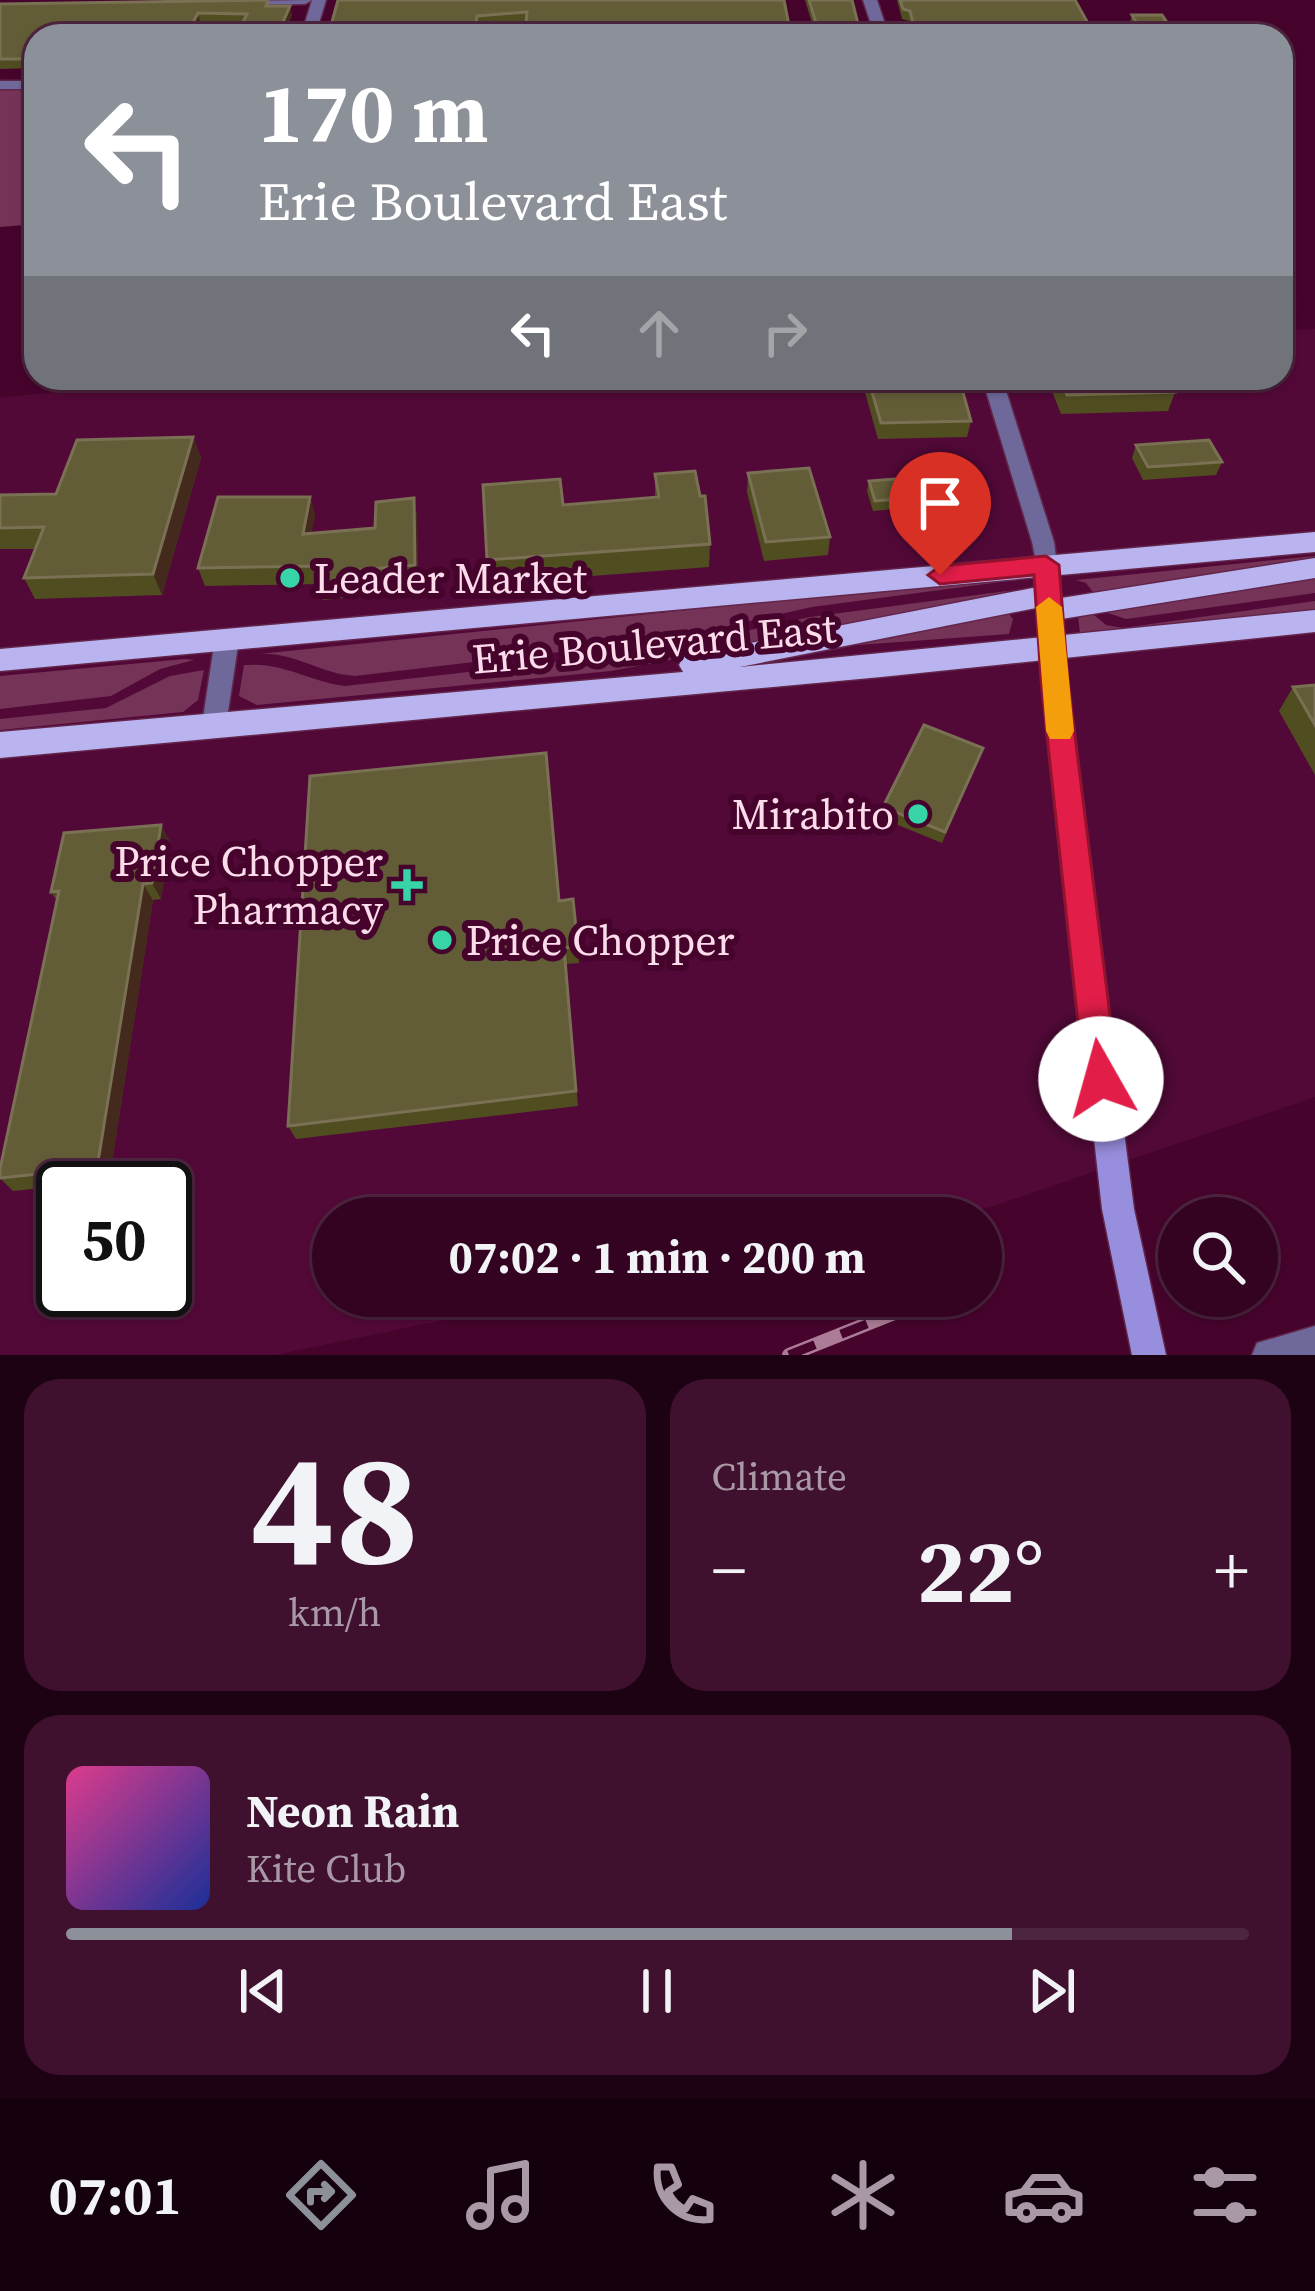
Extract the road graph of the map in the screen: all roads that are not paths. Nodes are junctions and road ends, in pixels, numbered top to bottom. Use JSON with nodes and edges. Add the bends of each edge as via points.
{"nodes":[{"id":1,"x":305,"y":0,"type":"edge"},
{"id":2,"x":209,"y":2,"type":"edge"},
{"id":3,"x":996,"y":390,"type":"edge"},
{"id":4,"x":1315,"y":542,"type":"edge"},
{"id":5,"x":1315,"y":568,"type":"edge"},
{"id":6,"x":1048,"y":590,"type":"junction"},
{"id":7,"x":1315,"y":621,"type":"edge"},
{"id":8,"x":226,"y":639,"type":"junction"},
{"id":9,"x":1052,"y":647,"type":"junction"},
{"id":10,"x":0,"y":659,"type":"edge"},
{"id":11,"x":577,"y":690,"type":"junction"},
{"id":12,"x":214,"y":724,"type":"junction"},
{"id":13,"x":0,"y":745,"type":"edge"},
{"id":14,"x":1315,"y":1343,"type":"edge"},
{"id":15,"x":1149,"y":1355,"type":"edge"},
{"id":16,"x":1269,"y":1355,"type":"edge"}],
"edges":[{"from":1,"to":2,"type":"street"},
{"from":3,"to":6,"type":"street","via":[[1043,542]]},
{"from":4,"to":6,"type":"main road","name":"Erie Boulevard East"},
{"from":5,"to":6,"type":"main road"},
{"from":6,"to":8,"type":"main road","name":"Erie Boulevard East"},
{"from":6,"to":9,"type":"main road"},
{"from":6,"to":11,"type":"main road"},
{"from":7,"to":9,"type":"main road","name":"Erie Boulevard East"},
{"from":8,"to":10,"type":"main road","name":"Erie Boulevard East"},
{"from":8,"to":12,"type":"street"},
{"from":9,"to":11,"type":"main road","name":"Erie Boulevard East"},
{"from":9,"to":15,"type":"main road","via":[[1115,1187]]},
{"from":11,"to":12,"type":"main road","name":"Erie Boulevard East"},
{"from":12,"to":13,"type":"main road","name":"Erie Boulevard East"},
{"from":14,"to":16,"type":"street"}]}
